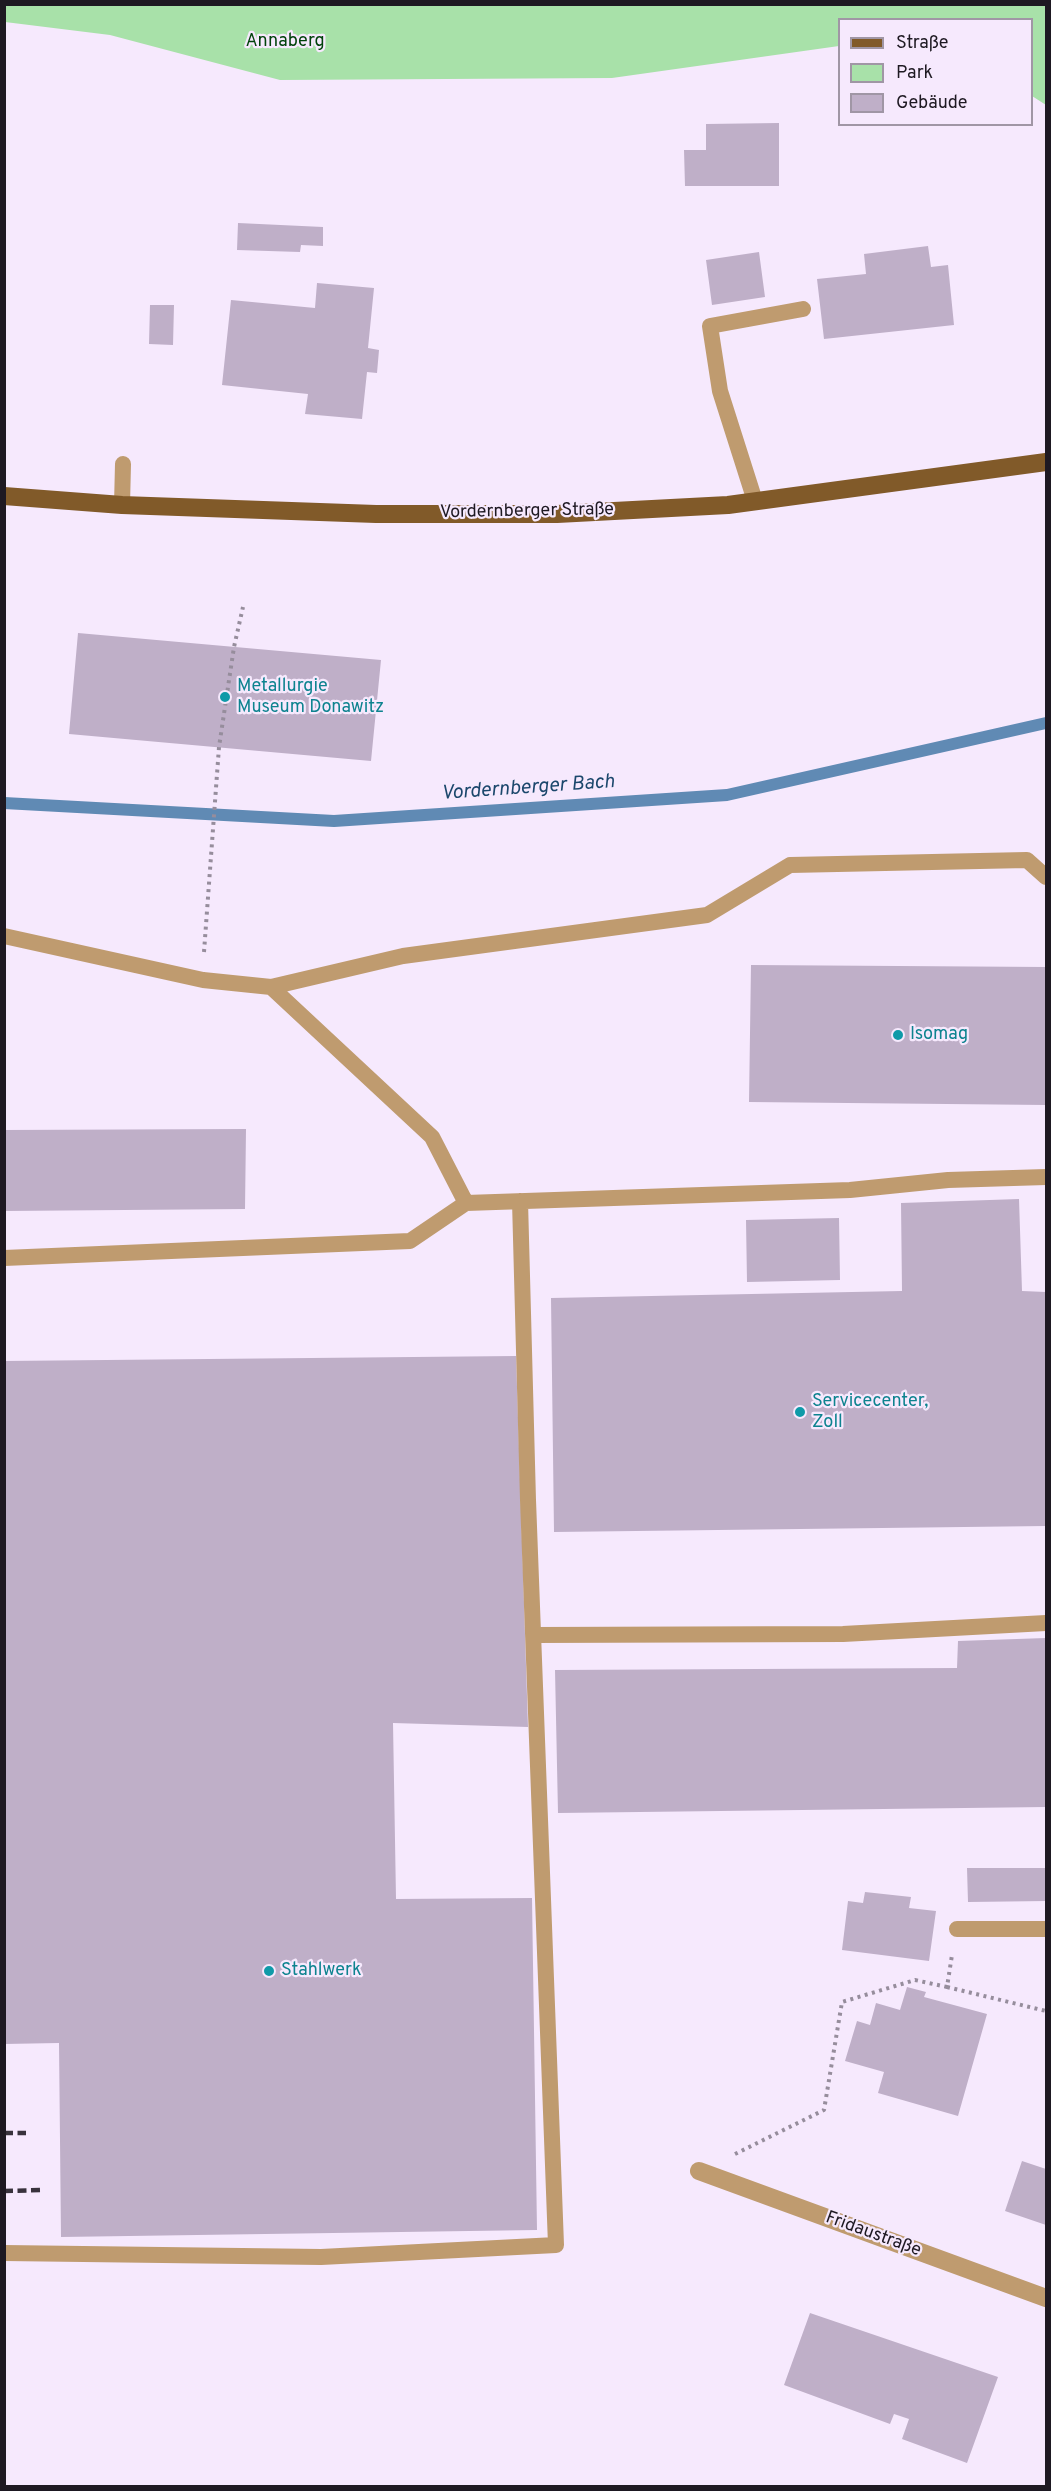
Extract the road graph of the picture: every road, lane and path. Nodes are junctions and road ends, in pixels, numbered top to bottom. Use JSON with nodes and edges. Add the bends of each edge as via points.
{"nodes":[{"id":1,"x":803,"y":309,"type":"dead end"},
{"id":2,"x":1047,"y":462,"type":"edge"},
{"id":3,"x":123,"y":464,"type":"dead end"},
{"id":4,"x":4,"y":496,"type":"edge"},
{"id":5,"x":755,"y":501,"type":"junction"},
{"id":6,"x":122,"y":505,"type":"junction"},
{"id":7,"x":243,"y":607,"type":"dead end"},
{"id":8,"x":1047,"y":877,"type":"edge"},
{"id":9,"x":4,"y":936,"type":"edge"},
{"id":10,"x":203,"y":980,"type":"junction"},
{"id":11,"x":271,"y":987,"type":"junction"},
{"id":12,"x":1047,"y":1177,"type":"edge"},
{"id":13,"x":520,"y":1201,"type":"junction"},
{"id":14,"x":466,"y":1203,"type":"junction"},
{"id":15,"x":4,"y":1258,"type":"edge"},
{"id":16,"x":1047,"y":1623,"type":"edge"},
{"id":17,"x":534,"y":1635,"type":"junction"},
{"id":18,"x":957,"y":1929,"type":"joint"},
{"id":19,"x":1047,"y":1929,"type":"edge"},
{"id":20,"x":947,"y":1987,"type":"junction"},
{"id":21,"x":1047,"y":2011,"type":"edge"},
{"id":22,"x":699,"y":2171,"type":"joint"},
{"id":23,"x":4,"y":2253,"type":"edge"},
{"id":24,"x":1047,"y":2298,"type":"edge"}],
"edges":[{"from":1,"to":5,"type":"lane","via":[[710,327],[720,391]]},
{"from":2,"to":5,"type":"main road","name":"Vordernberger Straße"},
{"from":3,"to":6,"type":"lane"},
{"from":4,"to":6,"type":"main road","name":"Vordernberger Straße"},
{"from":5,"to":6,"type":"main road","name":"Vordernberger Straße","via":[[557,514],[376,514]]},
{"from":7,"to":10,"type":"path","via":[[219,747]]},
{"from":8,"to":11,"type":"lane","via":[[1027,860],[790,865],[707,915],[404,956]]},
{"from":9,"to":10,"type":"lane"},
{"from":10,"to":11,"type":"lane"},
{"from":11,"to":14,"type":"lane","via":[[432,1137]]},
{"from":12,"to":13,"type":"lane","via":[[948,1180],[850,1190]]},
{"from":13,"to":14,"type":"lane"},
{"from":13,"to":17,"type":"lane"},
{"from":14,"to":15,"type":"lane","via":[[411,1241]]},
{"from":16,"to":17,"type":"lane","via":[[843,1634]]},
{"from":17,"to":23,"type":"lane","via":[[556,2245],[321,2258]]},
{"from":18,"to":19,"type":"lane"},
{"from":18,"to":20,"type":"path"},
{"from":20,"to":21,"type":"path"},
{"from":20,"to":22,"type":"path","via":[[915,1980],[842,2002],[824,2110]]},
{"from":22,"to":24,"type":"street","name":"Fridaustraße"}]}
